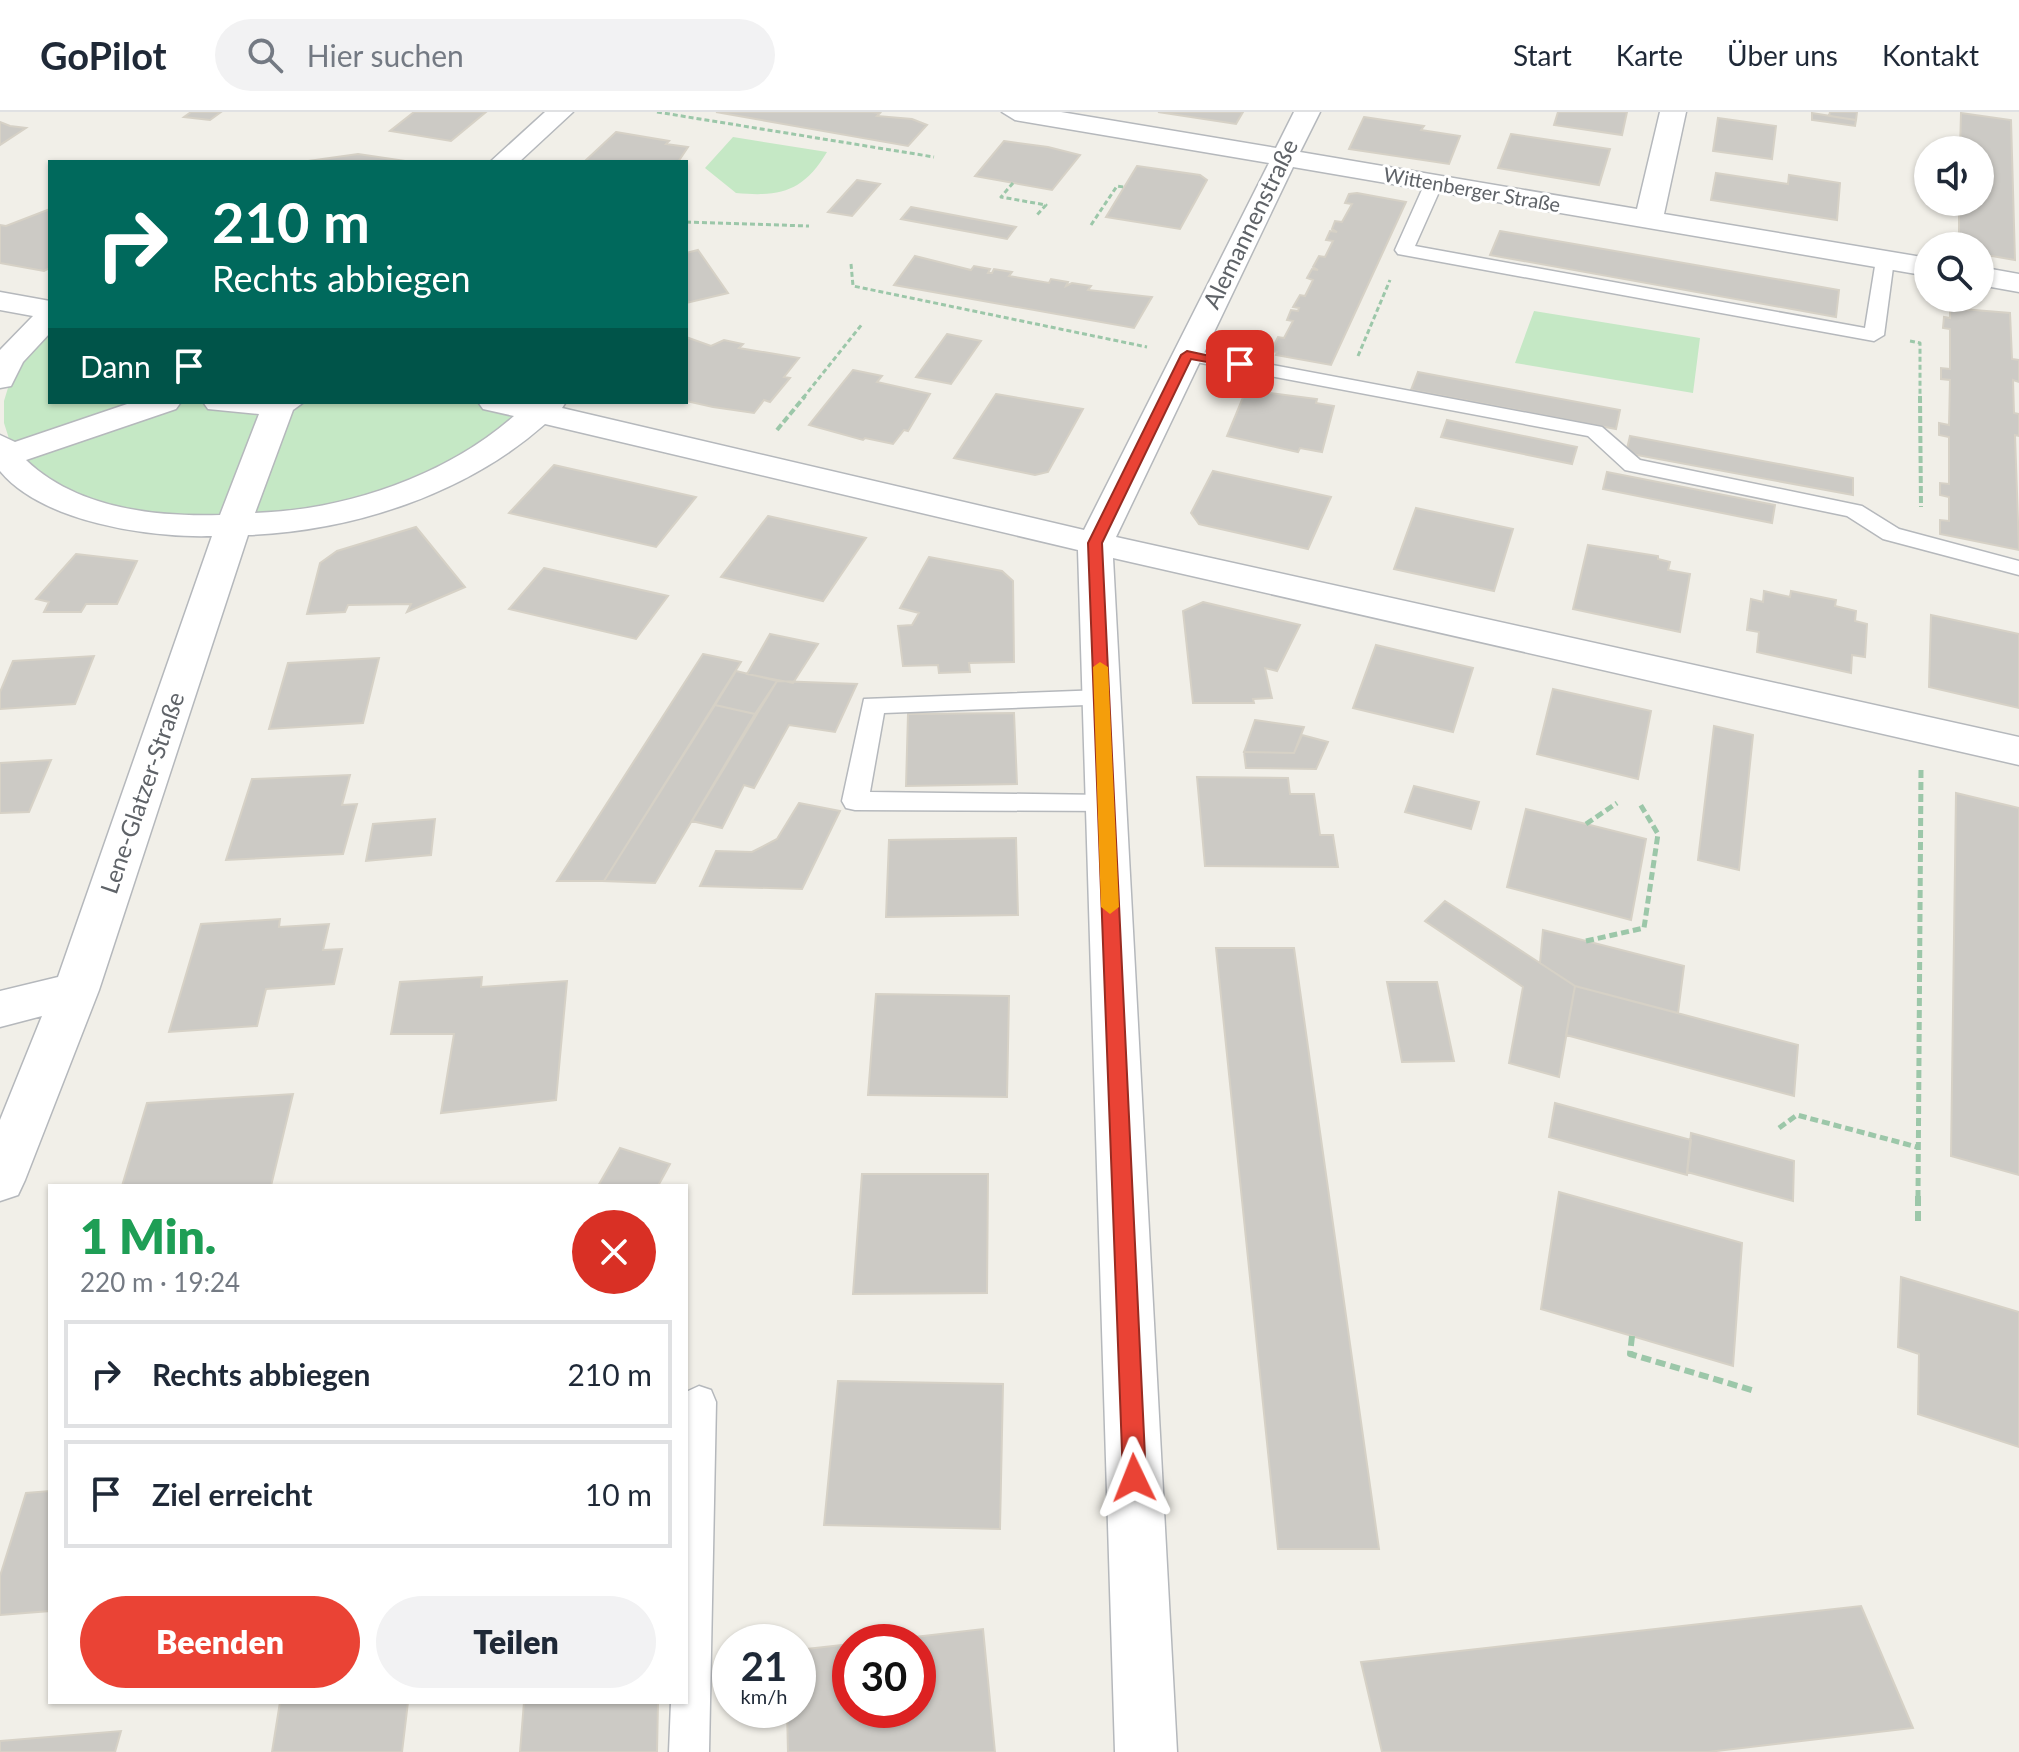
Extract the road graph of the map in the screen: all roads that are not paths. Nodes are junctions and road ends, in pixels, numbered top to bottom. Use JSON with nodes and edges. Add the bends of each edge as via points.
{"nodes":[{"id":1,"x":560,"y":112,"type":"edge"},
{"id":2,"x":1015,"y":112,"type":"edge"},
{"id":3,"x":1307,"y":112,"type":"edge"},
{"id":4,"x":1673,"y":112,"type":"edge"},
{"id":5,"x":1283,"y":158,"type":"junction"},
{"id":6,"x":505,"y":160,"type":"edge"},
{"id":7,"x":1434,"y":183,"type":"junction"},
{"id":8,"x":1649,"y":220,"type":"junction"},
{"id":9,"x":1885,"y":260,"type":"junction"},
{"id":10,"x":1914,"y":265,"type":"edge"},
{"id":11,"x":1994,"y":279,"type":"edge"},
{"id":12,"x":2019,"y":283,"type":"edge"},
{"id":13,"x":0,"y":301,"type":"edge"},
{"id":14,"x":48,"y":313,"type":"edge"},
{"id":15,"x":48,"y":315,"type":"edge"},
{"id":16,"x":1187,"y":355,"type":"junction"},
{"id":17,"x":0,"y":379,"type":"edge"},
{"id":18,"x":159,"y":404,"type":"edge"},
{"id":19,"x":232,"y":404,"type":"edge"},
{"id":20,"x":270,"y":404,"type":"edge"},
{"id":21,"x":283,"y":404,"type":"edge"},
{"id":22,"x":511,"y":404,"type":"edge"},
{"id":23,"x":545,"y":408,"type":"edge"},
{"id":24,"x":2,"y":453,"type":"edge"},
{"id":25,"x":233,"y":526,"type":"junction"},
{"id":26,"x":1095,"y":543,"type":"junction"},
{"id":27,"x":2019,"y":568,"type":"edge"},
{"id":28,"x":1102,"y":698,"type":"junction"},
{"id":29,"x":2019,"y":751,"type":"edge"},
{"id":30,"x":1106,"y":804,"type":"junction"},
{"id":31,"x":76,"y":990,"type":"junction"},
{"id":32,"x":0,"y":1009,"type":"edge"},
{"id":33,"x":0,"y":1180,"type":"edge"},
{"id":34,"x":699,"y":1402,"type":"dead end"},
{"id":35,"x":689,"y":1752,"type":"edge"},
{"id":36,"x":1146,"y":1752,"type":"edge"}],
"edges":[{"from":1,"to":6,"type":"street"},
{"from":2,"to":5,"type":"street","name":"Wittenberger Straße"},
{"from":3,"to":5,"type":"street","name":"Alemannenstraße"},
{"from":4,"to":8,"type":"street"},
{"from":5,"to":7,"type":"street","name":"Wittenberger Straße"},
{"from":5,"to":16,"type":"street","name":"Alemannenstraße"},
{"from":7,"to":8,"type":"street","name":"Wittenberger Straße"},
{"from":7,"to":9,"type":"lane","via":[[1404,250],[1874,335]]},
{"from":8,"to":9,"type":"street","name":"Wittenberger Straße"},
{"from":9,"to":10,"type":"street","name":"Wittenberger Straße"},
{"from":11,"to":12,"type":"street"},
{"from":13,"to":14,"type":"street"},
{"from":15,"to":17,"type":"street","via":[[9,359]]},
{"from":16,"to":26,"type":"street","name":"Alemannenstraße"},
{"from":16,"to":27,"type":"lane","via":[[1595,431],[1633,465],[1854,511],[1891,534]]},
{"from":18,"to":24,"type":"street"},
{"from":19,"to":20,"type":"street"},
{"from":21,"to":25,"type":"street","name":"Lene-Glatzer-Straße"},
{"from":22,"to":23,"type":"street"},
{"from":23,"to":25,"type":"street","via":[[468,463],[412,489],[353,507]]},
{"from":23,"to":26,"type":"street"},
{"from":24,"to":25,"type":"street","via":[[26,479],[64,501],[110,516]]},
{"from":25,"to":31,"type":"street","name":"Lene-Glatzer-Straße"},
{"from":26,"to":28,"type":"street","name":"Alemannenstraße"},
{"from":26,"to":29,"type":"street"},
{"from":28,"to":30,"type":"street","name":"Alemannenstraße"},
{"from":28,"to":30,"type":"lane","via":[[873,705],[855,801]]},
{"from":30,"to":36,"type":"street","name":"Alemannenstraße"},
{"from":31,"to":32,"type":"street"},
{"from":31,"to":33,"type":"street","name":"Lene-Glatzer-Straße"},
{"from":34,"to":35,"type":"lane"}]}
